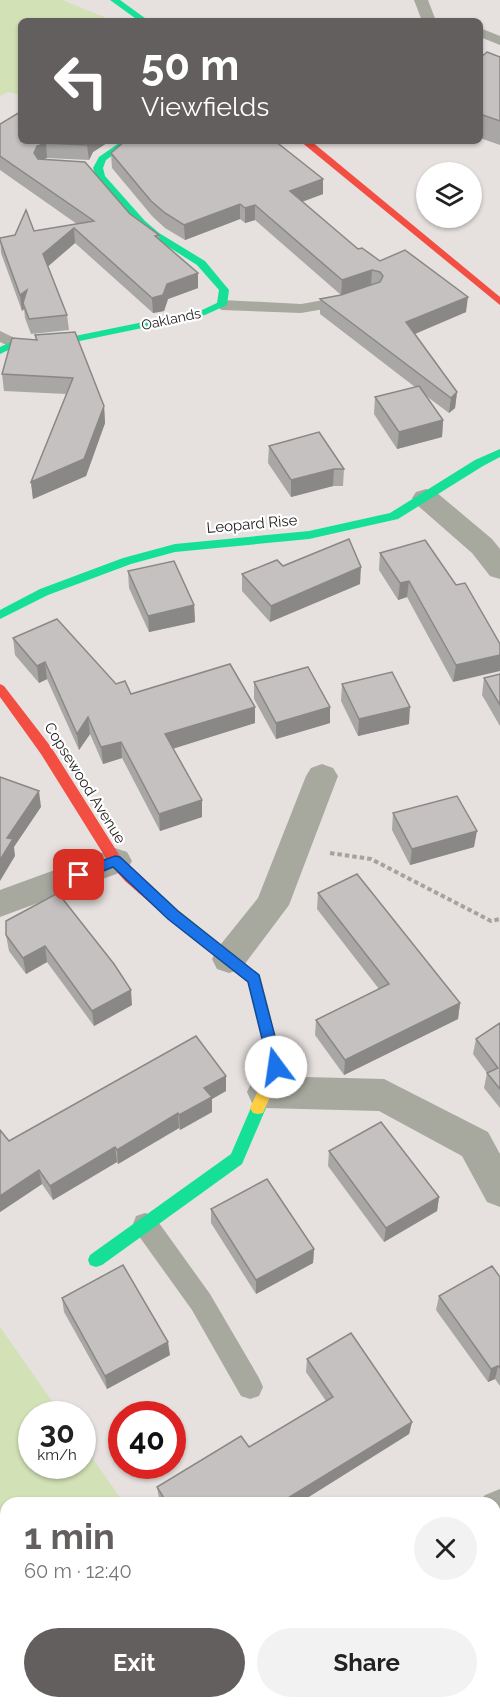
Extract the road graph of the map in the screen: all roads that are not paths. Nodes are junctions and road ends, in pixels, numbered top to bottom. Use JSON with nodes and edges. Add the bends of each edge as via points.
{"nodes":[{"id":1,"x":114,"y":0,"type":"edge"},
{"id":2,"x":421,"y":0,"type":"edge"},
{"id":3,"x":141,"y":18,"type":"edge"},
{"id":4,"x":430,"y":18,"type":"edge"},
{"id":5,"x":483,"y":33,"type":"edge"},
{"id":6,"x":500,"y":41,"type":"edge"},
{"id":7,"x":124,"y":144,"type":"edge"},
{"id":8,"x":309,"y":144,"type":"edge"},
{"id":9,"x":362,"y":296,"type":"edge"},
{"id":10,"x":500,"y":302,"type":"edge"},
{"id":11,"x":222,"y":305,"type":"junction"},
{"id":12,"x":0,"y":336,"type":"edge"},
{"id":13,"x":8,"y":348,"type":"edge"},
{"id":14,"x":500,"y":453,"type":"edge"},
{"id":15,"x":426,"y":498,"type":"junction"},
{"id":16,"x":500,"y":569,"type":"edge"},
{"id":17,"x":0,"y":615,"type":"edge"},
{"id":18,"x":0,"y":689,"type":"edge"},
{"id":19,"x":322,"y":776,"type":"dead end"},
{"id":20,"x":115,"y":861,"type":"junction"},
{"id":21,"x":0,"y":904,"type":"edge"},
{"id":22,"x":229,"y":959,"type":"junction"},
{"id":23,"x":265,"y":1092,"type":"junction"},
{"id":24,"x":500,"y":1190,"type":"edge"},
{"id":25,"x":145,"y":1224,"type":"junction"},
{"id":26,"x":96,"y":1260,"type":"dead end"},
{"id":27,"x":250,"y":1387,"type":"dead end"}],
"edges":[{"from":1,"to":3,"type":"street"},
{"from":2,"to":4,"type":"lane"},
{"from":5,"to":6,"type":"lane"},
{"from":7,"to":11,"type":"street","via":[[88,168],[154,234],[211,271],[224,290]]},
{"from":8,"to":10,"type":"street"},
{"from":9,"to":11,"type":"lane","via":[[300,310]]},
{"from":11,"to":13,"type":"street","name":"Oaklands","via":[[205,312],[70,340]]},
{"from":12,"to":13,"type":"lane"},
{"from":14,"to":15,"type":"street","name":"Leopard Rise","via":[[479,462]]},
{"from":15,"to":16,"type":"street","via":[[482,546]]},
{"from":15,"to":17,"type":"street","name":"Leopard Rise","via":[[394,516],[345,528],[175,548],[136,558],[44,592]]},
{"from":18,"to":20,"type":"street","name":"Copsewood Avenue","via":[[55,762]]},
{"from":19,"to":22,"type":"street","via":[[272,905]]},
{"from":20,"to":21,"type":"street"},
{"from":20,"to":22,"type":"street","name":"Copsewood Avenue","via":[[173,915]]},
{"from":22,"to":23,"type":"street","name":"Copsewood Avenue","via":[[254,979],[276,1067]]},
{"from":23,"to":24,"type":"street","via":[[384,1095],[475,1144]]},
{"from":23,"to":25,"type":"street","name":"Copsewood Avenue","via":[[237,1159]]},
{"from":25,"to":26,"type":"street","name":"Copsewood Avenue"},
{"from":25,"to":27,"type":"lane","via":[[201,1302]]}]}
